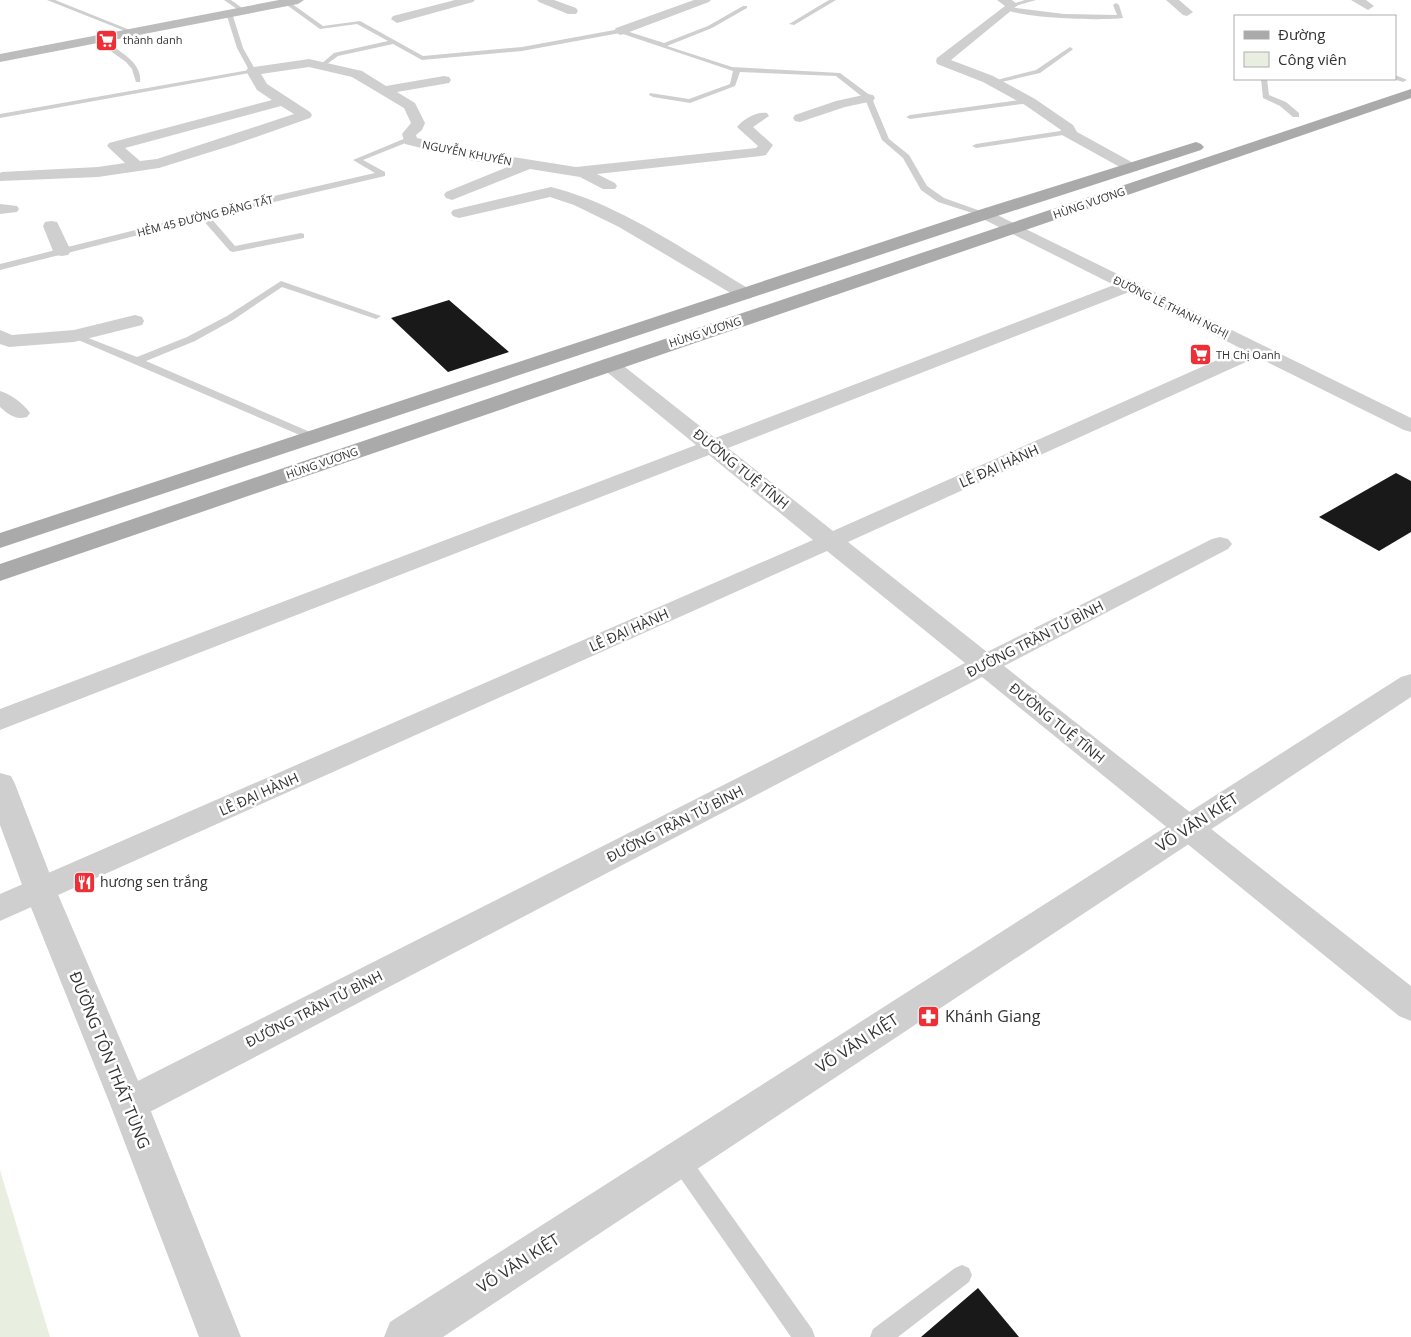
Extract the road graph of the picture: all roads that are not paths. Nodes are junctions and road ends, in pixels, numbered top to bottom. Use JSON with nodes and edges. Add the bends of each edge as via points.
{"nodes":[{"id":1,"x":50,"y":0,"type":"edge"},
{"id":2,"x":74,"y":0,"type":"edge"},
{"id":3,"x":468,"y":0,"type":"edge"},
{"id":4,"x":543,"y":0,"type":"edge"},
{"id":5,"x":705,"y":0,"type":"edge"},
{"id":6,"x":833,"y":0,"type":"edge"},
{"id":7,"x":1033,"y":0,"type":"edge"},
{"id":8,"x":1172,"y":0,"type":"edge"},
{"id":9,"x":1357,"y":0,"type":"edge"},
{"id":10,"x":292,"y":1,"type":"edge"},
{"id":11,"x":58,"y":3,"type":"junction"},
{"id":12,"x":1008,"y":4,"type":"edge"},
{"id":13,"x":1116,"y":5,"type":"dead end"},
{"id":14,"x":1368,"y":6,"type":"dead end"},
{"id":15,"x":746,"y":7,"type":"dead end"},
{"id":16,"x":233,"y":8,"type":"edge"},
{"id":17,"x":572,"y":11,"type":"dead end"},
{"id":18,"x":1187,"y":12,"type":"dead end"},
{"id":19,"x":397,"y":19,"type":"dead end"},
{"id":20,"x":792,"y":24,"type":"dead end"},
{"id":21,"x":620,"y":31,"type":"junction"},
{"id":22,"x":132,"y":32,"type":"junction"},
{"id":23,"x":97,"y":38,"type":"junction"},
{"id":24,"x":394,"y":42,"type":"junction"},
{"id":25,"x":662,"y":44,"type":"junction"},
{"id":26,"x":1070,"y":49,"type":"dead end"},
{"id":27,"x":0,"y":58,"type":"edge"},
{"id":28,"x":323,"y":65,"type":"junction"},
{"id":29,"x":737,"y":69,"type":"junction"},
{"id":30,"x":253,"y":71,"type":"junction"},
{"id":31,"x":444,"y":80,"type":"dead end"},
{"id":32,"x":1264,"y":80,"type":"edge"},
{"id":33,"x":138,"y":81,"type":"dead end"},
{"id":34,"x":994,"y":82,"type":"junction"},
{"id":35,"x":1405,"y":82,"type":"edge"},
{"id":36,"x":386,"y":90,"type":"junction"},
{"id":37,"x":652,"y":95,"type":"dead end"},
{"id":38,"x":868,"y":98,"type":"junction"},
{"id":39,"x":283,"y":100,"type":"junction"},
{"id":40,"x":1027,"y":101,"type":"junction"},
{"id":41,"x":1296,"y":115,"type":"junction"},
{"id":42,"x":0,"y":116,"type":"edge"},
{"id":43,"x":762,"y":116,"type":"dead end"},
{"id":44,"x":910,"y":117,"type":"dead end"},
{"id":45,"x":800,"y":118,"type":"dead end"},
{"id":46,"x":1321,"y":124,"type":"junction"},
{"id":47,"x":1067,"y":132,"type":"junction"},
{"id":48,"x":409,"y":140,"type":"junction"},
{"id":49,"x":976,"y":146,"type":"dead end"},
{"id":50,"x":527,"y":165,"type":"junction"},
{"id":51,"x":138,"y":167,"type":"junction"},
{"id":52,"x":1132,"y":168,"type":"junction"},
{"id":53,"x":576,"y":171,"type":"junction"},
{"id":54,"x":1,"y":177,"type":"edge"},
{"id":55,"x":609,"y":186,"type":"dead end"},
{"id":56,"x":551,"y":192,"type":"junction"},
{"id":57,"x":452,"y":195,"type":"dead end"},
{"id":58,"x":459,"y":212,"type":"dead end"},
{"id":59,"x":985,"y":214,"type":"junction"},
{"id":60,"x":204,"y":216,"type":"junction"},
{"id":61,"x":52,"y":226,"type":"dead end"},
{"id":62,"x":1014,"y":229,"type":"junction"},
{"id":63,"x":300,"y":236,"type":"dead end"},
{"id":64,"x":62,"y":251,"type":"junction"},
{"id":65,"x":0,"y":267,"type":"edge"},
{"id":66,"x":1129,"y":286,"type":"junction"},
{"id":67,"x":745,"y":294,"type":"junction"},
{"id":68,"x":376,"y":316,"type":"dead end"},
{"id":69,"x":135,"y":322,"type":"dead end"},
{"id":70,"x":0,"y":336,"type":"edge"},
{"id":71,"x":74,"y":336,"type":"junction"},
{"id":72,"x":1257,"y":350,"type":"junction"},
{"id":73,"x":137,"y":361,"type":"junction"},
{"id":74,"x":608,"y":364,"type":"junction"},
{"id":75,"x":0,"y":397,"type":"edge"},
{"id":76,"x":20,"y":413,"type":"dead end"},
{"id":77,"x":1411,"y":426,"type":"edge"},
{"id":78,"x":313,"y":437,"type":"junction"},
{"id":79,"x":712,"y":446,"type":"junction"},
{"id":80,"x":0,"y":541,"type":"edge"},
{"id":81,"x":831,"y":541,"type":"junction"},
{"id":82,"x":1220,"y":544,"type":"dead end"},
{"id":83,"x":0,"y":573,"type":"edge"},
{"id":84,"x":985,"y":665,"type":"junction"},
{"id":85,"x":1411,"y":684,"type":"edge"},
{"id":86,"x":0,"y":720,"type":"edge"},
{"id":87,"x":0,"y":784,"type":"edge"},
{"id":88,"x":1188,"y":828,"type":"junction"},
{"id":89,"x":40,"y":890,"type":"junction"},
{"id":90,"x":0,"y":908,"type":"edge"},
{"id":91,"x":1411,"y":1006,"type":"edge"},
{"id":92,"x":129,"y":1104,"type":"junction"},
{"id":93,"x":679,"y":1159,"type":"junction"},
{"id":94,"x":962,"y":1275,"type":"dead end"},
{"id":95,"x":220,"y":1337,"type":"edge"},
{"id":96,"x":405,"y":1337,"type":"edge"},
{"id":97,"x":804,"y":1337,"type":"edge"},
{"id":98,"x":881,"y":1337,"type":"edge"}],
"edges":[{"from":1,"to":11,"type":"lane"},
{"from":2,"to":11,"type":"lane"},
{"from":3,"to":19,"type":"street"},
{"from":4,"to":17,"type":"street"},
{"from":5,"to":21,"type":"street"},
{"from":6,"to":20,"type":"lane"},
{"from":7,"to":12,"type":"lane"},
{"from":8,"to":18,"type":"street"},
{"from":9,"to":14,"type":"street"},
{"from":10,"to":16,"type":"main road"},
{"from":10,"to":24,"type":"lane","via":[[322,28],[358,22]]},
{"from":11,"to":22,"type":"lane"},
{"from":12,"to":13,"type":"lane","via":[[1044,15],[1121,18]]},
{"from":12,"to":34,"type":"street","via":[[942,62]]},
{"from":15,"to":25,"type":"lane","via":[[710,27]]},
{"from":16,"to":22,"type":"main road"},
{"from":16,"to":30,"type":"lane","via":[[240,48]]},
{"from":21,"to":24,"type":"lane","via":[[522,49],[422,58]]},
{"from":21,"to":25,"type":"lane"},
{"from":22,"to":23,"type":"main road"},
{"from":23,"to":27,"type":"main road"},
{"from":23,"to":33,"type":"lane","via":[[136,69]]},
{"from":24,"to":28,"type":"lane","via":[[336,54]]},
{"from":25,"to":29,"type":"lane","via":[[719,66]]},
{"from":26,"to":34,"type":"lane","via":[[1038,72]]},
{"from":28,"to":30,"type":"street","name":"NGUYỄN KHUYẾN","via":[[300,64]]},
{"from":28,"to":36,"type":"street","name":"NGUYỄN KHUYẾN","via":[[357,74]]},
{"from":29,"to":37,"type":"lane","via":[[733,85],[695,101]]},
{"from":29,"to":38,"type":"lane","via":[[833,73]]},
{"from":30,"to":39,"type":"street","via":[[262,87]]},
{"from":30,"to":42,"type":"lane"},
{"from":31,"to":36,"type":"street"},
{"from":32,"to":41,"type":"lane","via":[[1266,96]]},
{"from":34,"to":40,"type":"street"},
{"from":35,"to":41,"type":"main road","name":"HÙNG VƯƠNG"},
{"from":35,"to":46,"type":"main road","name":"HÙNG VƯƠNG"},
{"from":36,"to":48,"type":"street","name":"NGUYỄN KHUYẾN","via":[[415,112],[418,123],[409,134]]},
{"from":38,"to":45,"type":"street"},
{"from":38,"to":59,"type":"lane","via":[[868,115],[886,140],[906,157],[924,188],[941,200]]},
{"from":39,"to":51,"type":"street","via":[[305,115],[193,153]]},
{"from":39,"to":51,"type":"street","via":[[114,146]]},
{"from":40,"to":44,"type":"lane"},
{"from":40,"to":47,"type":"street","via":[[1068,128],[1070,131]]},
{"from":41,"to":46,"type":"main road"},
{"from":41,"to":52,"type":"main road","name":"HÙNG VƯƠNG"},
{"from":43,"to":53,"type":"street","via":[[744,127],[766,145],[761,152]]},
{"from":46,"to":62,"type":"main road","name":"HÙNG VƯƠNG"},
{"from":47,"to":49,"type":"lane"},
{"from":47,"to":52,"type":"street"},
{"from":48,"to":50,"type":"street","name":"NGUYỄN KHUYẾN"},
{"from":48,"to":60,"type":"lane","name":"HẺM 45 ĐƯỜNG ĐẶNG TẤT","via":[[357,160],[382,174]]},
{"from":50,"to":53,"type":"street","name":"NGUYỄN KHUYẾN"},
{"from":50,"to":56,"type":"street","via":[[513,182]]},
{"from":50,"to":57,"type":"street"},
{"from":51,"to":54,"type":"street"},
{"from":52,"to":59,"type":"main road","name":"HÙNG VƯƠNG"},
{"from":53,"to":55,"type":"street","name":"NGUYỄN KHUYẾN"},
{"from":56,"to":58,"type":"street"},
{"from":56,"to":67,"type":"street","via":[[625,223]]},
{"from":59,"to":62,"type":"street","name":"ĐƯỜNG LÊ THANH NGHỊ"},
{"from":59,"to":67,"type":"main road","name":"HÙNG VƯƠNG"},
{"from":60,"to":63,"type":"lane","via":[[233,249]]},
{"from":60,"to":64,"type":"lane","name":"HẺM 45 ĐƯỜNG ĐẶNG TẤT"},
{"from":61,"to":64,"type":"street"},
{"from":62,"to":66,"type":"street","name":"ĐƯỜNG LÊ THANH NGHỊ"},
{"from":62,"to":74,"type":"main road","name":"HÙNG VƯƠNG"},
{"from":64,"to":65,"type":"lane","name":"HẺM 45 ĐƯỜNG ĐẶNG TẤT"},
{"from":66,"to":72,"type":"street","name":"ĐƯỜNG LÊ THANH NGHỊ"},
{"from":66,"to":79,"type":"street"},
{"from":67,"to":78,"type":"main road","name":"HÙNG VƯƠNG"},
{"from":68,"to":73,"type":"lane","via":[[281,284],[230,318]]},
{"from":69,"to":71,"type":"street"},
{"from":70,"to":71,"type":"street","via":[[9,341]]},
{"from":71,"to":73,"type":"lane"},
{"from":72,"to":77,"type":"street","name":"ĐƯỜNG LÊ THANH NGHỊ"},
{"from":72,"to":81,"type":"street","name":"LÊ ĐẠI HÀNH"},
{"from":73,"to":78,"type":"lane"},
{"from":74,"to":79,"type":"street","name":"ĐƯỜNG TUỆ TĨNH"},
{"from":74,"to":83,"type":"main road","name":"HÙNG VƯƠNG"},
{"from":75,"to":76,"type":"street"},
{"from":78,"to":80,"type":"main road","name":"HÙNG VƯƠNG"},
{"from":79,"to":81,"type":"street","name":"ĐƯỜNG TUỆ TĨNH"},
{"from":79,"to":86,"type":"street"},
{"from":81,"to":84,"type":"street","name":"ĐƯỜNG TUỆ TĨNH"},
{"from":81,"to":89,"type":"street","name":"LÊ ĐẠI HÀNH"},
{"from":82,"to":84,"type":"street","name":"ĐƯỜNG TRẦN TỬ BÌNH"},
{"from":84,"to":88,"type":"street","name":"ĐƯỜNG TUỆ TĨNH"},
{"from":84,"to":92,"type":"street","name":"ĐƯỜNG TRẦN TỬ BÌNH"},
{"from":85,"to":88,"type":"street","name":"VÕ VĂN KIỆT"},
{"from":87,"to":89,"type":"street","name":"ĐƯỜNG TÔN THẤT TÙNG"},
{"from":88,"to":91,"type":"street","name":"ĐƯỜNG TUỆ TĨNH"},
{"from":88,"to":93,"type":"street","name":"VÕ VĂN KIỆT"},
{"from":89,"to":90,"type":"street","name":"LÊ ĐẠI HÀNH"},
{"from":89,"to":92,"type":"street","name":"ĐƯỜNG TÔN THẤT TÙNG"},
{"from":92,"to":95,"type":"street","name":"ĐƯỜNG TÔN THẤT TÙNG"},
{"from":93,"to":96,"type":"street","name":"VÕ VĂN KIỆT"},
{"from":93,"to":97,"type":"lane"},
{"from":94,"to":98,"type":"lane"}]}
